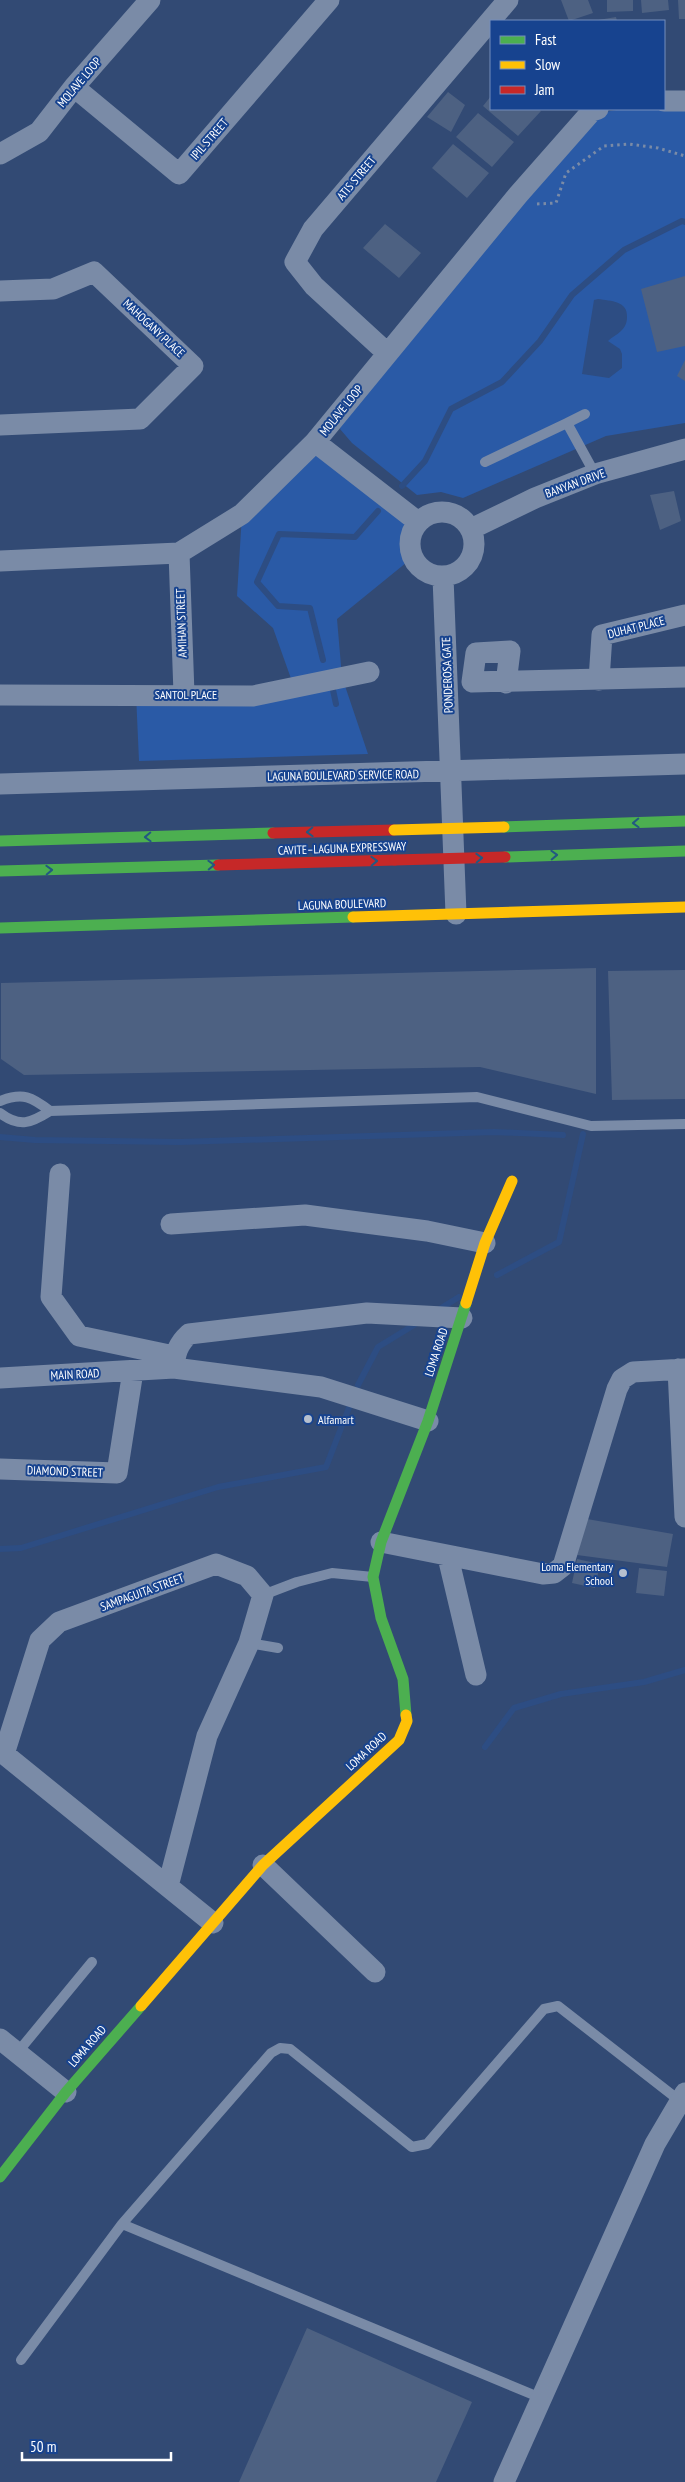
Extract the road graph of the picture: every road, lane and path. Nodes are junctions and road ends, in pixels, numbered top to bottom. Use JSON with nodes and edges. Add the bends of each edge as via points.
{"nodes":[{"id":1,"x":150,"y":0,"type":"edge"},
{"id":2,"x":329,"y":0,"type":"edge"},
{"id":3,"x":508,"y":0,"type":"edge"},
{"id":4,"x":491,"y":20,"type":"edge"},
{"id":5,"x":490,"y":21,"type":"edge"},
{"id":6,"x":74,"y":87,"type":"junction"},
{"id":7,"x":665,"y":101,"type":"edge"},
{"id":8,"x":685,"y":101,"type":"edge"},
{"id":9,"x":595,"y":110,"type":"edge"},
{"id":10,"x":0,"y":154,"type":"edge"},
{"id":11,"x":685,"y":156,"type":"edge"},
{"id":12,"x":518,"y":195,"type":"junction"},
{"id":13,"x":0,"y":291,"type":"edge"},
{"id":14,"x":387,"y":353,"type":"junction"},
{"id":15,"x":585,"y":414,"type":"dead end"},
{"id":16,"x":567,"y":423,"type":"junction"},
{"id":17,"x":0,"y":425,"type":"edge"},
{"id":18,"x":315,"y":442,"type":"junction"},
{"id":19,"x":685,"y":449,"type":"edge"},
{"id":20,"x":485,"y":462,"type":"dead end"},
{"id":21,"x":595,"y":474,"type":"junction"},
{"id":22,"x":418,"y":522,"type":"junction"},
{"id":23,"x":471,"y":529,"type":"junction"},
{"id":24,"x":179,"y":552,"type":"junction"},
{"id":25,"x":0,"y":562,"type":"edge"},
{"id":26,"x":443,"y":577,"type":"junction"},
{"id":27,"x":685,"y":615,"type":"edge"},
{"id":28,"x":369,"y":672,"type":"dead end"},
{"id":29,"x":685,"y":677,"type":"edge"},
{"id":30,"x":599,"y":680,"type":"junction"},
{"id":31,"x":506,"y":683,"type":"dead end"},
{"id":32,"x":184,"y":694,"type":"junction"},
{"id":33,"x":0,"y":695,"type":"edge"},
{"id":34,"x":685,"y":764,"type":"edge"},
{"id":35,"x":451,"y":773,"type":"junction"},
{"id":36,"x":0,"y":784,"type":"edge"},
{"id":37,"x":685,"y":821,"type":"edge"},
{"id":38,"x":0,"y":841,"type":"edge"},
{"id":39,"x":685,"y":851,"type":"edge"},
{"id":40,"x":0,"y":871,"type":"edge"},
{"id":41,"x":685,"y":907,"type":"edge"},
{"id":42,"x":456,"y":914,"type":"junction"},
{"id":43,"x":0,"y":928,"type":"edge"},
{"id":44,"x":0,"y":1101,"type":"edge"},
{"id":45,"x":50,"y":1111,"type":"junction"},
{"id":46,"x":0,"y":1113,"type":"edge"},
{"id":47,"x":685,"y":1124,"type":"edge"},
{"id":48,"x":60,"y":1174,"type":"dead end"},
{"id":49,"x":512,"y":1181,"type":"dead end"},
{"id":50,"x":171,"y":1224,"type":"dead end"},
{"id":51,"x":486,"y":1244,"type":"junction"},
{"id":52,"x":462,"y":1318,"type":"junction"},
{"id":53,"x":174,"y":1362,"type":"junction"},
{"id":54,"x":681,"y":1369,"type":"edge"},
{"id":55,"x":142,"y":1370,"type":"junction"},
{"id":56,"x":0,"y":1378,"type":"edge"},
{"id":57,"x":428,"y":1421,"type":"junction"},
{"id":58,"x":0,"y":1469,"type":"edge"},
{"id":59,"x":685,"y":1517,"type":"edge"},
{"id":60,"x":381,"y":1542,"type":"junction"},
{"id":61,"x":448,"y":1557,"type":"junction"},
{"id":62,"x":373,"y":1577,"type":"junction"},
{"id":63,"x":263,"y":1595,"type":"junction"},
{"id":64,"x":248,"y":1644,"type":"junction"},
{"id":65,"x":278,"y":1648,"type":"dead end"},
{"id":66,"x":476,"y":1675,"type":"dead end"},
{"id":67,"x":2,"y":1752,"type":"edge"},
{"id":68,"x":263,"y":1865,"type":"junction"},
{"id":69,"x":168,"y":1886,"type":"junction"},
{"id":70,"x":213,"y":1923,"type":"junction"},
{"id":71,"x":92,"y":1962,"type":"dead end"},
{"id":72,"x":375,"y":1972,"type":"dead end"},
{"id":73,"x":0,"y":2040,"type":"edge"},
{"id":74,"x":17,"y":2053,"type":"junction"},
{"id":75,"x":66,"y":2092,"type":"junction"},
{"id":76,"x":682,"y":2097,"type":"edge"},
{"id":77,"x":0,"y":2177,"type":"edge"},
{"id":78,"x":122,"y":2224,"type":"junction"},
{"id":79,"x":20,"y":2360,"type":"dead end"},
{"id":80,"x":541,"y":2398,"type":"junction"},
{"id":81,"x":504,"y":2482,"type":"edge"}],
"edges":[{"from":1,"to":6,"type":"street","name":"MOLAVE LOOP"},
{"from":2,"to":6,"type":"street","name":"IPIL STREET","via":[[179,174]]},
{"from":3,"to":4,"type":"street","name":"ATIS STREET"},
{"from":5,"to":14,"type":"street","name":"ATIS STREET","via":[[313,229],[295,262],[314,286]]},
{"from":6,"to":10,"type":"street","name":"MOLAVE LOOP","via":[[39,132]]},
{"from":7,"to":8,"type":"street"},
{"from":9,"to":12,"type":"street","name":"MOLAVE LOOP"},
{"from":11,"to":12,"type":"path","via":[[629,144],[604,146],[566,173],[556,203],[528,204]]},
{"from":12,"to":14,"type":"street","name":"MOLAVE LOOP"},
{"from":13,"to":17,"type":"street","name":"MAHOGANY PLACE","via":[[52,289],[94,272],[193,366],[140,420]]},
{"from":14,"to":18,"type":"street","name":"MOLAVE LOOP"},
{"from":15,"to":16,"type":"lane"},
{"from":16,"to":20,"type":"lane"},
{"from":16,"to":21,"type":"lane"},
{"from":18,"to":22,"type":"street"},
{"from":18,"to":24,"type":"street","name":"MOLAVE LOOP","via":[[242,514]]},
{"from":19,"to":21,"type":"street","name":"BANYAN DRIVE"},
{"from":21,"to":23,"type":"street","name":"BANYAN DRIVE","via":[[534,498]]},
{"from":22,"to":23,"type":"street","via":[[436,512],[446,512],[460,518]]},
{"from":22,"to":26,"type":"street","via":[[410,539],[412,558],[425,572]]},
{"from":23,"to":26,"type":"street","via":[[474,545],[470,561],[458,572]]},
{"from":24,"to":25,"type":"street","name":"MOLAVE LOOP"},
{"from":24,"to":32,"type":"street","name":"AMIHAN STREET"},
{"from":26,"to":35,"type":"street","name":"PONDEROSA GATE"},
{"from":27,"to":30,"type":"street","name":"DUHAT PLACE","via":[[602,635]]},
{"from":28,"to":32,"type":"street","name":"SANTOL PLACE","via":[[253,696]]},
{"from":29,"to":30,"type":"street"},
{"from":30,"to":31,"type":"street"},
{"from":32,"to":33,"type":"street","name":"SANTOL PLACE"},
{"from":34,"to":35,"type":"street","name":"LAGUNA BOULEVARD SERVICE ROAD"},
{"from":35,"to":36,"type":"street","name":"LAGUNA BOULEVARD SERVICE ROAD"},
{"from":35,"to":42,"type":"street","name":"PONDEROSA GATE"},
{"from":37,"to":38,"type":"main road","name":"CAVITE–LAGUNA EXPRESSWAY","one_way":true,"bridge":true},
{"from":40,"to":39,"type":"main road","name":"CAVITE–LAGUNA EXPRESSWAY","one_way":true,"bridge":true},
{"from":41,"to":42,"type":"main road","name":"LAGUNA BOULEVARD"},
{"from":42,"to":43,"type":"main road","name":"LAGUNA BOULEVARD"},
{"from":44,"to":45,"type":"lane","via":[[12,1096],[33,1098]]},
{"from":45,"to":46,"type":"lane","via":[[30,1123],[10,1121]]},
{"from":45,"to":47,"type":"lane","via":[[477,1097],[591,1126]]},
{"from":48,"to":53,"type":"street","via":[[51,1296],[79,1336]]},
{"from":49,"to":51,"type":"main road","name":"LOMA ROAD"},
{"from":50,"to":51,"type":"street","via":[[305,1215],[428,1230]]},
{"from":51,"to":52,"type":"main road","name":"LOMA ROAD"},
{"from":52,"to":53,"type":"street","via":[[367,1314],[189,1334],[180,1342]]},
{"from":52,"to":57,"type":"main road","name":"LOMA ROAD"},
{"from":53,"to":55,"type":"street","name":"MAIN ROAD"},
{"from":53,"to":57,"type":"street","via":[[322,1387]]},
{"from":54,"to":59,"type":"street"},
{"from":54,"to":61,"type":"street","via":[[633,1372],[622,1379],[562,1566],[554,1573],[543,1574]]},
{"from":55,"to":56,"type":"street","name":"MAIN ROAD"},
{"from":55,"to":58,"type":"street","name":"DIAMOND STREET","via":[[117,1473]]},
{"from":57,"to":60,"type":"main road","name":"LOMA ROAD"},
{"from":60,"to":61,"type":"street"},
{"from":60,"to":62,"type":"main road","name":"LOMA ROAD"},
{"from":61,"to":66,"type":"street"},
{"from":62,"to":63,"type":"lane","via":[[332,1573]]},
{"from":62,"to":68,"type":"main road","name":"LOMA ROAD","via":[[381,1618],[403,1679],[407,1721],[399,1740]]},
{"from":63,"to":64,"type":"street"},
{"from":63,"to":67,"type":"street","name":"SAMPAGUITA STREET","via":[[247,1576],[216,1564],[59,1622],[40,1640]]},
{"from":64,"to":65,"type":"lane"},
{"from":64,"to":69,"type":"street","via":[[206,1736]]},
{"from":67,"to":69,"type":"street","name":"SAMPAGUITA STREET"},
{"from":68,"to":70,"type":"main road","name":"LOMA ROAD"},
{"from":68,"to":72,"type":"street"},
{"from":69,"to":70,"type":"street","name":"SAMPAGUITA STREET"},
{"from":70,"to":75,"type":"main road","name":"LOMA ROAD"},
{"from":71,"to":74,"type":"lane"},
{"from":73,"to":74,"type":"street"},
{"from":74,"to":75,"type":"street"},
{"from":75,"to":77,"type":"main road","name":"LOMA ROAD"},
{"from":76,"to":78,"type":"lane","via":[[558,2006],[551,2006],[544,2009],[427,2144],[412,2147],[290,2049],[280,2048],[271,2053]]},
{"from":76,"to":80,"type":"street","via":[[655,2144]]},
{"from":78,"to":79,"type":"lane"},
{"from":78,"to":80,"type":"lane"},
{"from":80,"to":81,"type":"street"}]}
